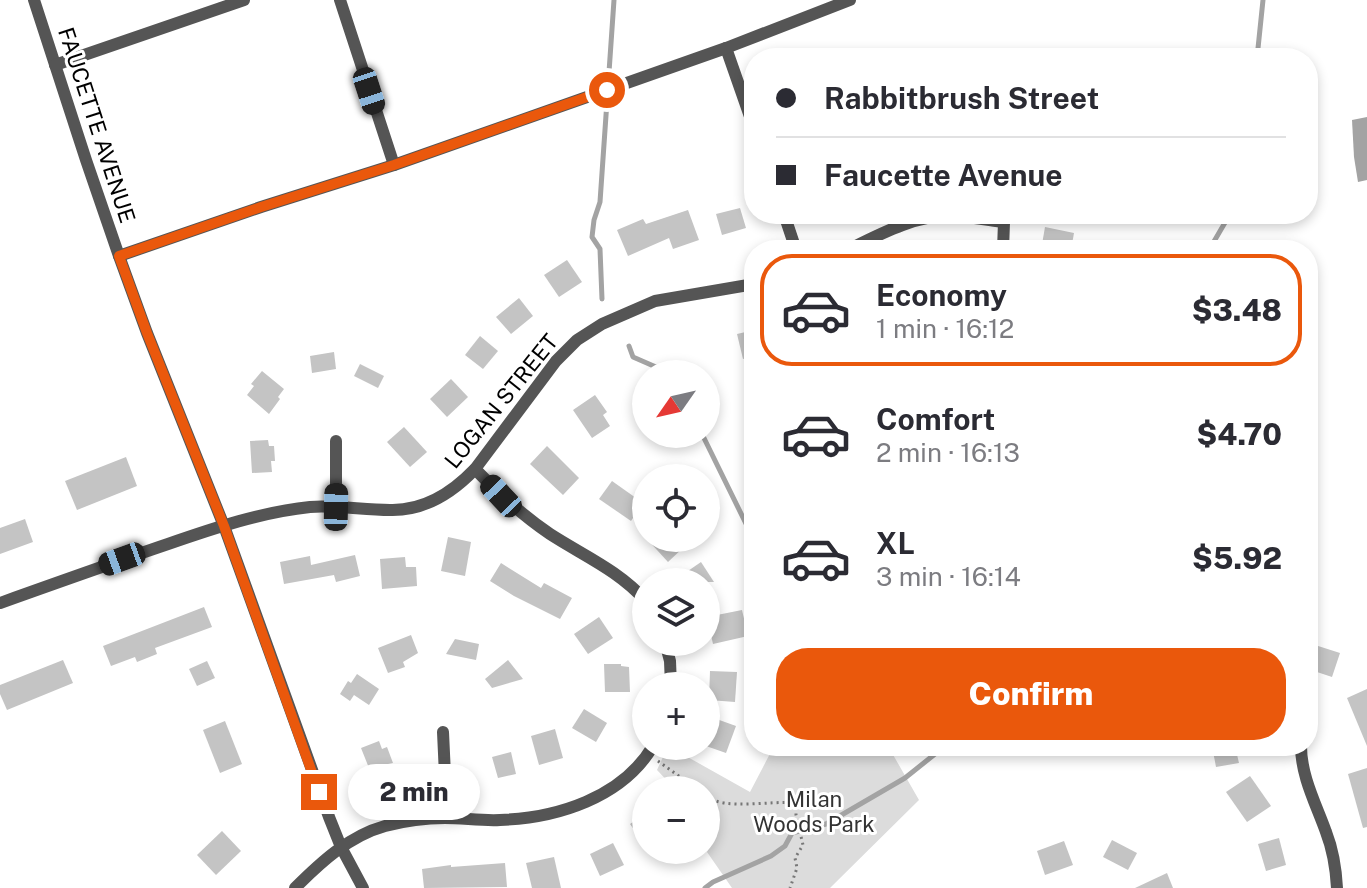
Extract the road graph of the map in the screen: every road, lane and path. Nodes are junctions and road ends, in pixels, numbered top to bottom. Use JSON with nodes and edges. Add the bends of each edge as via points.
{"nodes":[{"id":1,"x":34,"y":0,"type":"edge"},
{"id":2,"x":244,"y":0,"type":"edge"},
{"id":3,"x":340,"y":0,"type":"edge"},
{"id":4,"x":850,"y":0,"type":"edge"},
{"id":5,"x":726,"y":48,"type":"junction"},
{"id":6,"x":55,"y":65,"type":"junction"},
{"id":7,"x":744,"y":99,"type":"edge"},
{"id":8,"x":394,"y":165,"type":"junction"},
{"id":9,"x":911,"y":224,"type":"edge"},
{"id":10,"x":869,"y":240,"type":"edge"},
{"id":11,"x":119,"y":256,"type":"junction"},
{"id":12,"x":744,"y":286,"type":"edge"},
{"id":13,"x":336,"y":441,"type":"dead end"},
{"id":14,"x":475,"y":469,"type":"junction"},
{"id":15,"x":336,"y":507,"type":"junction"},
{"id":16,"x":224,"y":526,"type":"junction"},
{"id":17,"x":632,"y":588,"type":"edge"},
{"id":18,"x":0,"y":603,"type":"edge"},
{"id":19,"x":443,"y":732,"type":"dead end"},
{"id":20,"x":1301,"y":756,"type":"edge"},
{"id":21,"x":643,"y":760,"type":"edge"},
{"id":22,"x":663,"y":760,"type":"edge"},
{"id":23,"x":682,"y":776,"type":"edge"},
{"id":24,"x":720,"y":803,"type":"edge"},
{"id":25,"x":447,"y":818,"type":"junction"},
{"id":26,"x":341,"y":847,"type":"junction"},
{"id":27,"x":295,"y":888,"type":"edge"},
{"id":28,"x":363,"y":888,"type":"edge"},
{"id":29,"x":790,"y":888,"type":"edge"},
{"id":30,"x":1337,"y":888,"type":"edge"}],
"edges":[{"from":1,"to":6,"type":"street","name":"FAUCETTE AVENUE"},
{"from":2,"to":6,"type":"street"},
{"from":3,"to":8,"type":"street"},
{"from":4,"to":5,"type":"street"},
{"from":5,"to":7,"type":"street"},
{"from":5,"to":8,"type":"street"},
{"from":6,"to":11,"type":"street","name":"FAUCETTE AVENUE"},
{"from":8,"to":11,"type":"street"},
{"from":9,"to":10,"type":"street"},
{"from":11,"to":16,"type":"street","name":"FAUCETTE AVENUE"},
{"from":12,"to":14,"type":"street","name":"LOGAN STREET","via":[[655,301],[577,340]]},
{"from":13,"to":15,"type":"street"},
{"from":14,"to":15,"type":"street","name":"LOGAN STREET","via":[[446,495],[413,507]]},
{"from":14,"to":17,"type":"street","via":[[529,519]]},
{"from":15,"to":16,"type":"street","name":"LOGAN STREET","via":[[310,507]]},
{"from":16,"to":18,"type":"street","name":"LOGAN STREET"},
{"from":16,"to":26,"type":"street","name":"FAUCETTE AVENUE"},
{"from":19,"to":25,"type":"street"},
{"from":20,"to":30,"type":"street","via":[[1333,854]]},
{"from":21,"to":25,"type":"street","via":[[614,787],[550,815]]},
{"from":22,"to":23,"type":"path"},
{"from":24,"to":29,"type":"path","via":[[796,803],[803,845]]},
{"from":25,"to":26,"type":"street","via":[[384,826]]},
{"from":26,"to":27,"type":"street"},
{"from":26,"to":28,"type":"street","name":"FAUCETTE AVENUE"}]}
